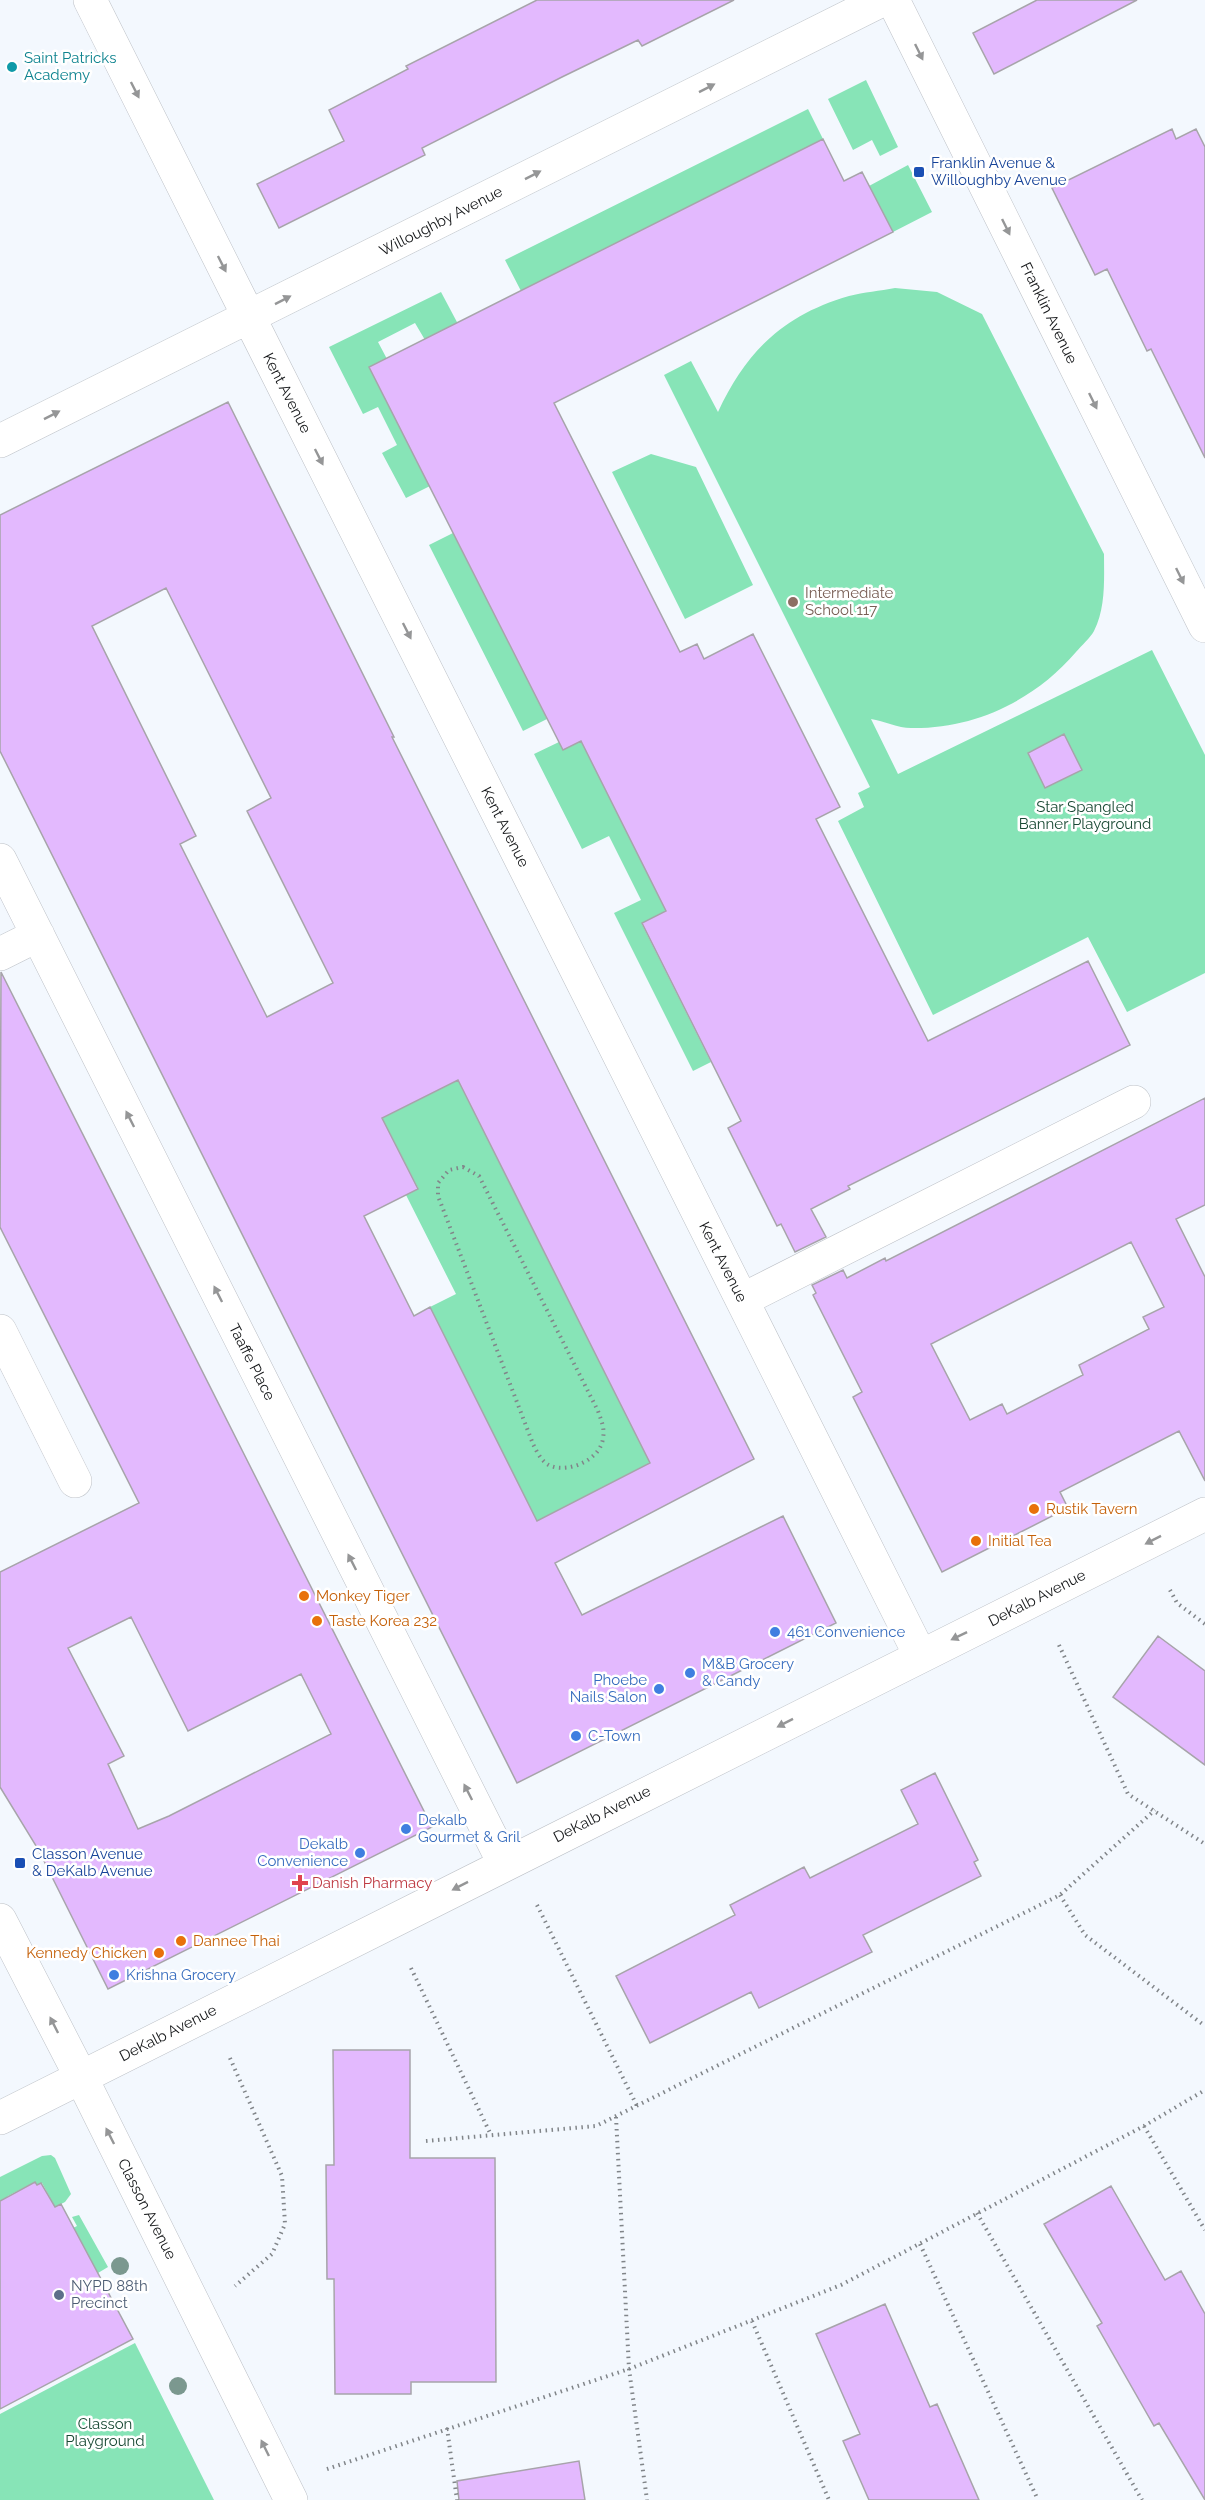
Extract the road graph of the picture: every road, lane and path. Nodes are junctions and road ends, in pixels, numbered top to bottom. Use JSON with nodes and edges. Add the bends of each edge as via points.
{"nodes":[{"id":1,"x":90,"y":0,"type":"edge"},
{"id":2,"x":882,"y":0,"type":"edge"},
{"id":3,"x":893,"y":0,"type":"edge"},
{"id":4,"x":249,"y":317,"type":"junction"},
{"id":5,"x":0,"y":441,"type":"edge"},
{"id":6,"x":1205,"y":626,"type":"edge"},
{"id":7,"x":0,"y":860,"type":"edge"},
{"id":8,"x":38,"y":935,"type":"junction"},
{"id":9,"x":0,"y":954,"type":"edge"},
{"id":10,"x":1134,"y":1102,"type":"dead end"},
{"id":11,"x":438,"y":1196,"type":"joint"},
{"id":12,"x":742,"y":1300,"type":"junction"},
{"id":13,"x":0,"y":1331,"type":"edge"},
{"id":14,"x":75,"y":1481,"type":"dead end"},
{"id":15,"x":1205,"y":1514,"type":"edge"},
{"id":16,"x":1170,"y":1590,"type":"dead end"},
{"id":17,"x":1205,"y":1624,"type":"edge"},
{"id":18,"x":1059,"y":1646,"type":"dead end"},
{"id":19,"x":920,"y":1655,"type":"junction"},
{"id":20,"x":1155,"y":1810,"type":"junction"},
{"id":21,"x":1205,"y":1844,"type":"edge"},
{"id":22,"x":504,"y":1863,"type":"junction"},
{"id":23,"x":1060,"y":1895,"type":"junction"},
{"id":24,"x":537,"y":1905,"type":"dead end"},
{"id":25,"x":0,"y":1920,"type":"edge"},
{"id":26,"x":411,"y":1968,"type":"dead end"},
{"id":27,"x":1205,"y":2026,"type":"edge"},
{"id":28,"x":230,"y":2058,"type":"dead end"},
{"id":29,"x":81,"y":2077,"type":"junction"},
{"id":30,"x":1205,"y":2090,"type":"edge"},
{"id":31,"x":637,"y":2106,"type":"junction"},
{"id":32,"x":616,"y":2117,"type":"junction"},
{"id":33,"x":0,"y":2118,"type":"edge"},
{"id":34,"x":1144,"y":2126,"type":"junction"},
{"id":35,"x":491,"y":2134,"type":"junction"},
{"id":36,"x":426,"y":2141,"type":"dead end"},
{"id":37,"x":977,"y":2213,"type":"junction"},
{"id":38,"x":1205,"y":2230,"type":"edge"},
{"id":39,"x":920,"y":2244,"type":"junction"},
{"id":40,"x":235,"y":2286,"type":"dead end"},
{"id":41,"x":752,"y":2321,"type":"junction"},
{"id":42,"x":629,"y":2369,"type":"junction"},
{"id":43,"x":447,"y":2428,"type":"junction"},
{"id":44,"x":327,"y":2469,"type":"dead end"},
{"id":45,"x":291,"y":2500,"type":"edge"},
{"id":46,"x":457,"y":2500,"type":"edge"},
{"id":47,"x":646,"y":2500,"type":"edge"},
{"id":48,"x":829,"y":2500,"type":"edge"},
{"id":49,"x":1038,"y":2500,"type":"edge"},
{"id":50,"x":1142,"y":2500,"type":"edge"}],
"edges":[{"from":1,"to":4,"type":"street","name":"Kent Avenue","one_way":true},
{"from":4,"to":2,"type":"street","name":"Willoughby Avenue","one_way":true},
{"from":3,"to":6,"type":"street","name":"Franklin Avenue","one_way":true},
{"from":5,"to":4,"type":"street","name":"Willoughby Avenue","one_way":true},
{"from":4,"to":12,"type":"street","name":"Kent Avenue","one_way":true},
{"from":7,"to":8,"type":"street","name":"Taaffe Place"},
{"from":8,"to":9,"type":"street"},
{"from":22,"to":8,"type":"street","name":"Taaffe Place","one_way":true},
{"from":10,"to":12,"type":"street"},
{"from":11,"to":11,"type":"path","via":[[540,1457],[550,1466],[567,1467],[595,1455],[603,1440],[598,1410],[479,1176],[463,1167],[448,1170],[438,1183]]},
{"from":12,"to":19,"type":"street","name":"Kent Avenue"},
{"from":13,"to":14,"type":"street"},
{"from":15,"to":19,"type":"street","name":"DeKalb Avenue","one_way":true},
{"from":16,"to":17,"type":"path","via":[[1177,1604]]},
{"from":18,"to":20,"type":"path","via":[[1128,1794]]},
{"from":19,"to":22,"type":"street","name":"DeKalb Avenue","one_way":true},
{"from":20,"to":21,"type":"path"},
{"from":20,"to":23,"type":"path"},
{"from":22,"to":29,"type":"street","name":"DeKalb Avenue","one_way":true},
{"from":23,"to":27,"type":"path","via":[[1085,1935]]},
{"from":23,"to":31,"type":"path"},
{"from":24,"to":31,"type":"path"},
{"from":29,"to":25,"type":"street","name":"Classon Avenue","one_way":true},
{"from":26,"to":35,"type":"path"},
{"from":28,"to":40,"type":"path","via":[[282,2176],[285,2224],[272,2254]]},
{"from":29,"to":33,"type":"street","name":"DeKalb Avenue"},
{"from":45,"to":29,"type":"street","name":"Classon Avenue","one_way":true},
{"from":30,"to":34,"type":"path"},
{"from":31,"to":32,"type":"path"},
{"from":32,"to":35,"type":"path","via":[[596,2126]]},
{"from":32,"to":42,"type":"path"},
{"from":34,"to":37,"type":"path"},
{"from":34,"to":38,"type":"path"},
{"from":35,"to":36,"type":"path"},
{"from":37,"to":39,"type":"path"},
{"from":37,"to":50,"type":"path"},
{"from":39,"to":41,"type":"path","via":[[841,2285]]},
{"from":39,"to":49,"type":"path"},
{"from":41,"to":42,"type":"path"},
{"from":41,"to":48,"type":"path"},
{"from":42,"to":43,"type":"path"},
{"from":42,"to":47,"type":"path"},
{"from":43,"to":44,"type":"path"},
{"from":43,"to":46,"type":"path"}]}
